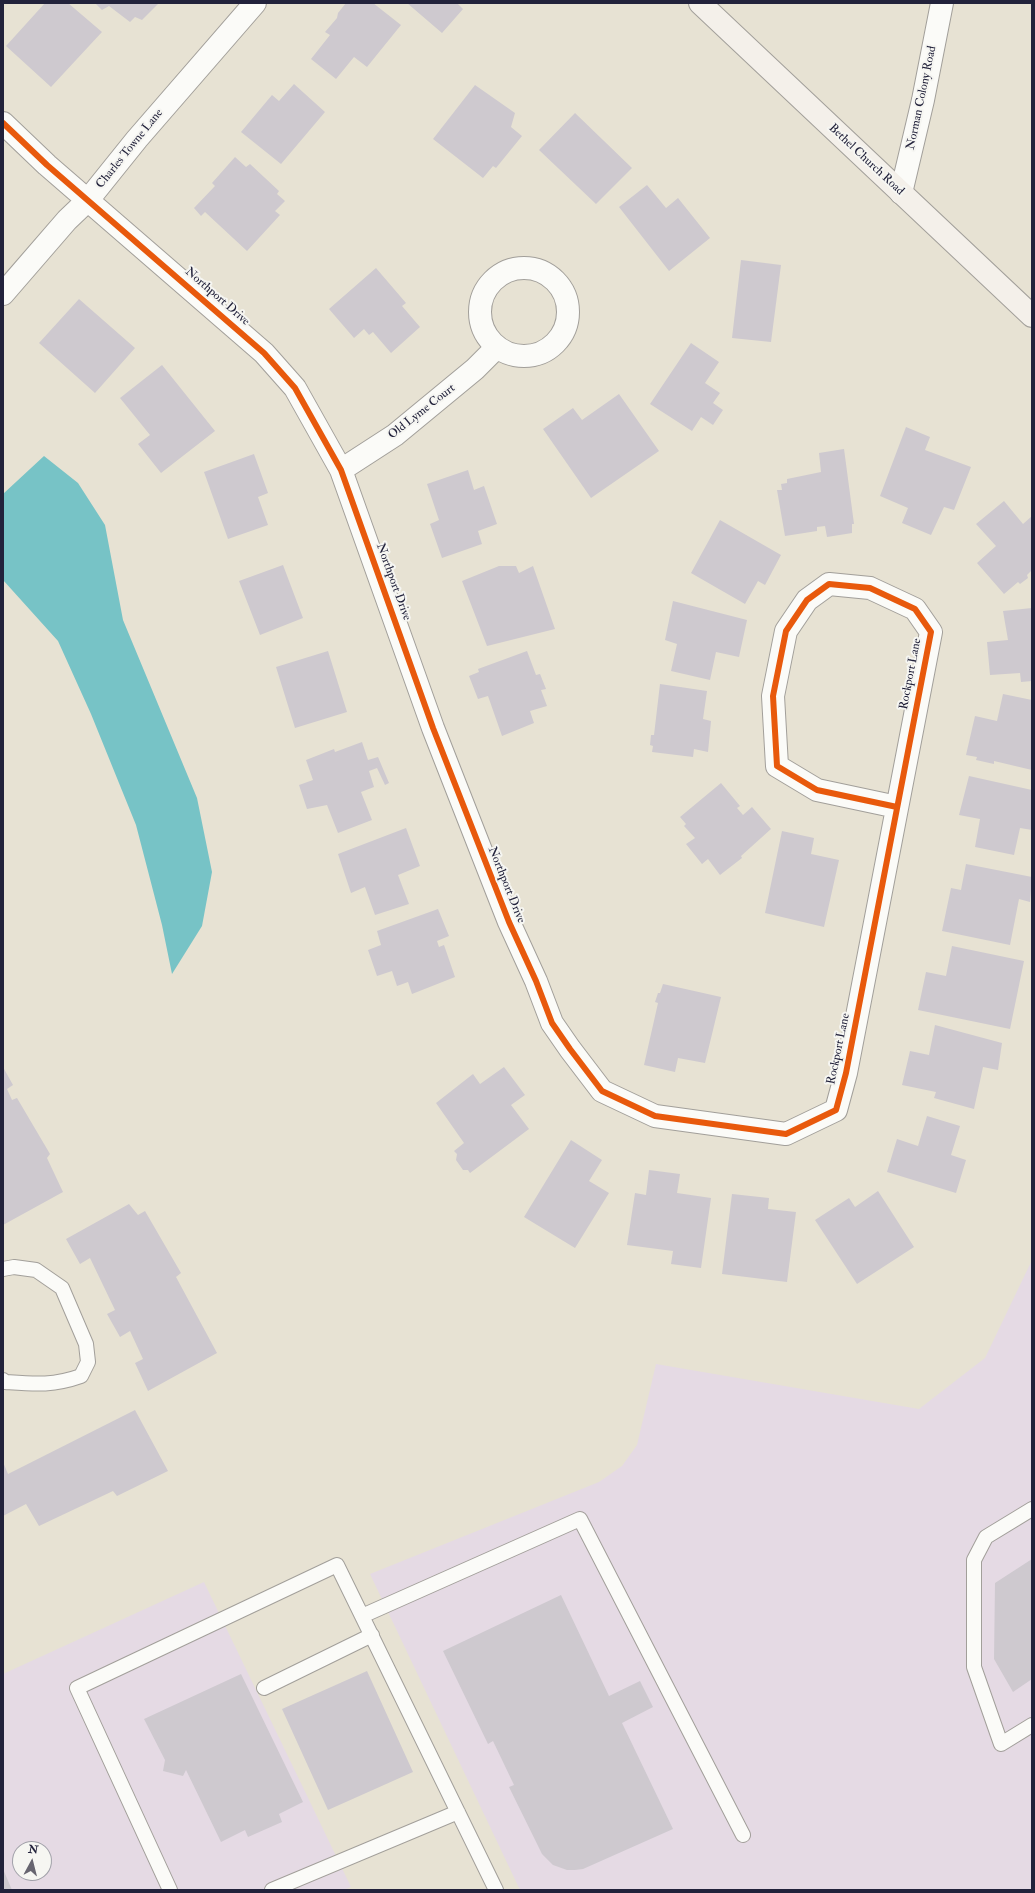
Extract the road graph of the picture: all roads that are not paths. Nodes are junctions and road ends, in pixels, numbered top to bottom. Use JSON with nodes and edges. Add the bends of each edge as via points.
{"nodes":[{"id":1,"x":255,"y":3,"type":"edge"},
{"id":2,"x":700,"y":3,"type":"edge"},
{"id":3,"x":942,"y":3,"type":"edge"},
{"id":4,"x":3,"y":123,"type":"edge"},
{"id":5,"x":901,"y":193,"type":"junction"},
{"id":6,"x":88,"y":200,"type":"junction"},
{"id":7,"x":3,"y":294,"type":"edge"},
{"id":8,"x":1032,"y":316,"type":"edge"},
{"id":9,"x":497,"y":347,"type":"dead end"},
{"id":10,"x":341,"y":470,"type":"junction"},
{"id":11,"x":897,"y":807,"type":"junction"},
{"id":12,"x":655,"y":1116,"type":"joint"},
{"id":13,"x":3,"y":1269,"type":"edge"},
{"id":14,"x":3,"y":1380,"type":"edge"},
{"id":15,"x":1032,"y":1509,"type":"edge"},
{"id":16,"x":362,"y":1616,"type":"junction"},
{"id":17,"x":372,"y":1635,"type":"junction"},
{"id":18,"x":264,"y":1688,"type":"dead end"},
{"id":19,"x":1032,"y":1726,"type":"edge"},
{"id":20,"x":458,"y":1812,"type":"junction"},
{"id":21,"x":743,"y":1835,"type":"dead end"},
{"id":22,"x":170,"y":1890,"type":"edge"},
{"id":23,"x":272,"y":1890,"type":"edge"},
{"id":24,"x":496,"y":1890,"type":"edge"}],
"edges":[{"from":1,"to":6,"type":"street","name":"Charles Towne Lane","via":[[137,139]]},
{"from":2,"to":5,"type":"street","name":"Bethel Church Road"},
{"from":3,"to":5,"type":"street","name":"Norman Colony Road"},
{"from":4,"to":6,"type":"street","name":"Northport Drive","via":[[46,165]]},
{"from":5,"to":8,"type":"street","name":"Bethel Church Road"},
{"from":6,"to":7,"type":"street","name":"Charles Towne Lane","via":[[67,220]]},
{"from":6,"to":10,"type":"street","name":"Northport Drive","via":[[264,353],[295,388]]},
{"from":9,"to":10,"type":"street","name":"Old Lyme Court","via":[[475,369],[395,435]]},
{"from":10,"to":12,"type":"street","name":"Northport Drive","via":[[433,728],[509,922],[552,1023],[602,1091]]},
{"from":11,"to":11,"type":"street","name":"Rockport Lane","via":[[931,632],[915,609],[870,588],[830,584],[808,600],[786,631],[773,696],[777,766],[817,790]]},
{"from":11,"to":12,"type":"street","name":"Rockport Lane","via":[[846,1073],[836,1110],[786,1134]]},
{"from":13,"to":14,"type":"lane","via":[[14,1267],[36,1270],[62,1288],[86,1344],[88,1362],[81,1376],[63,1383]]},
{"from":15,"to":19,"type":"lane","via":[[986,1537],[974,1560],[974,1667],[1000,1744]]},
{"from":16,"to":17,"type":"lane"},
{"from":16,"to":21,"type":"lane","via":[[580,1519]]},
{"from":16,"to":22,"type":"lane","via":[[338,1565],[77,1688]]},
{"from":17,"to":18,"type":"lane"},
{"from":17,"to":20,"type":"lane"},
{"from":20,"to":23,"type":"lane"},
{"from":20,"to":24,"type":"lane"}]}
